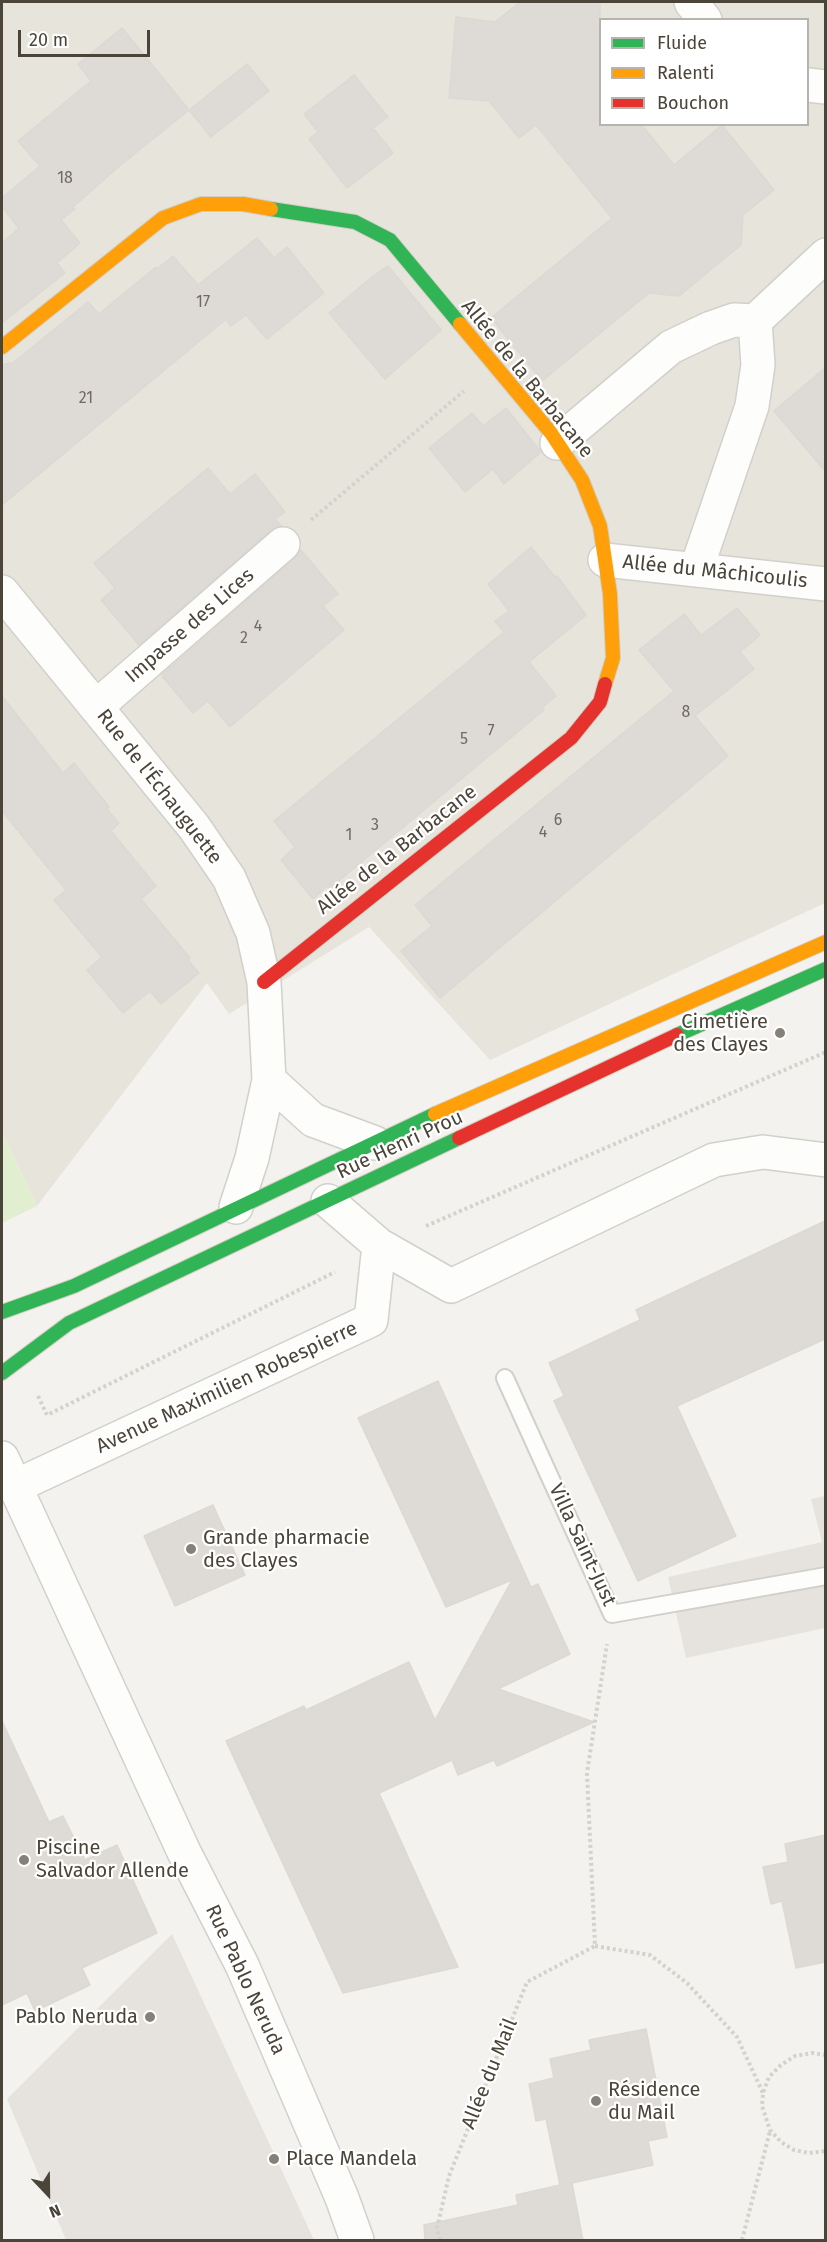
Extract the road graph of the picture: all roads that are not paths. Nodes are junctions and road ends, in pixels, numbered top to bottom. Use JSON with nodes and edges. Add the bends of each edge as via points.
{"nodes":[{"id":1,"x":691,"y":2,"type":"edge"},
{"id":2,"x":703,"y":18,"type":"edge"},
{"id":3,"x":809,"y":85,"type":"edge"},
{"id":4,"x":825,"y":87,"type":"edge"},
{"id":5,"x":825,"y":255,"type":"edge"},
{"id":6,"x":755,"y":321,"type":"junction"},
{"id":7,"x":2,"y":347,"type":"edge"},
{"id":8,"x":557,"y":443,"type":"junction"},
{"id":9,"x":283,"y":544,"type":"road end"},
{"id":10,"x":605,"y":560,"type":"junction"},
{"id":11,"x":696,"y":570,"type":"junction"},
{"id":12,"x":825,"y":584,"type":"edge"},
{"id":13,"x":2,"y":591,"type":"edge"},
{"id":14,"x":96,"y":707,"type":"junction"},
{"id":15,"x":825,"y":942,"type":"edge"},
{"id":16,"x":825,"y":969,"type":"edge"},
{"id":17,"x":264,"y":982,"type":"junction"},
{"id":18,"x":269,"y":1080,"type":"junction"},
{"id":19,"x":375,"y":1143,"type":"junction"},
{"id":20,"x":825,"y":1160,"type":"edge"},
{"id":21,"x":328,"y":1201,"type":"junction"},
{"id":22,"x":236,"y":1207,"type":"junction"},
{"id":23,"x":379,"y":1245,"type":"junction"},
{"id":24,"x":2,"y":1312,"type":"edge"},
{"id":25,"x":2,"y":1373,"type":"edge"},
{"id":26,"x":506,"y":1378,"type":"dead end"},
{"id":27,"x":6,"y":1483,"type":"edge"},
{"id":28,"x":825,"y":1576,"type":"edge"},
{"id":29,"x":357,"y":2241,"type":"edge"}],
"edges":[{"from":1,"to":2,"type":"street"},
{"from":3,"to":4,"type":"street"},
{"from":5,"to":6,"type":"street"},
{"from":6,"to":8,"type":"street","via":[[734,320],[671,347]]},
{"from":6,"to":11,"type":"street","via":[[758,365],[752,406]]},
{"from":7,"to":8,"type":"street","name":"Allée de la Barbacane","via":[[163,218],[201,204],[243,204],[355,222],[390,240]]},
{"from":8,"to":10,"type":"street","name":"Allée de la Barbacane","via":[[582,480],[600,526]]},
{"from":9,"to":14,"type":"street","name":"Impasse des Lices"},
{"from":10,"to":11,"type":"street","name":"Allée du Mâchicoulis"},
{"from":10,"to":17,"type":"street","name":"Allée de la Barbacane","via":[[613,658],[600,702],[571,738]]},
{"from":11,"to":12,"type":"street","name":"Allée du Mâchicoulis"},
{"from":13,"to":14,"type":"street","name":"Rue de l'Échauguette"},
{"from":14,"to":17,"type":"street","name":"Rue de l'Échauguette","via":[[194,827],[229,878],[253,933]]},
{"from":15,"to":19,"type":"street","name":"Rue Henri Prou"},
{"from":16,"to":21,"type":"street","name":"Rue Henri Prou"},
{"from":17,"to":18,"type":"street","name":"Rue de l'Échauguette"},
{"from":18,"to":19,"type":"street","via":[[313,1120]]},
{"from":18,"to":22,"type":"street","name":"Rue de l'Échauguette","via":[[252,1158]]},
{"from":19,"to":22,"type":"street","name":"Rue Henri Prou"},
{"from":20,"to":23,"type":"street","via":[[763,1152],[714,1160],[450,1286]]},
{"from":21,"to":23,"type":"street"},
{"from":21,"to":25,"type":"street","name":"Rue Henri Prou","via":[[69,1323]]},
{"from":22,"to":24,"type":"street","name":"Rue Henri Prou","via":[[74,1286]]},
{"from":23,"to":27,"type":"street","name":"Avenue Maximilien Robespierre","via":[[371,1320]]},
{"from":26,"to":28,"type":"lane","name":"Villa Saint-Just","via":[[612,1614]]},
{"from":27,"to":29,"type":"street","name":"Rue Pablo Neruda","via":[[32,1527],[184,1852],[242,1965]]}]}
